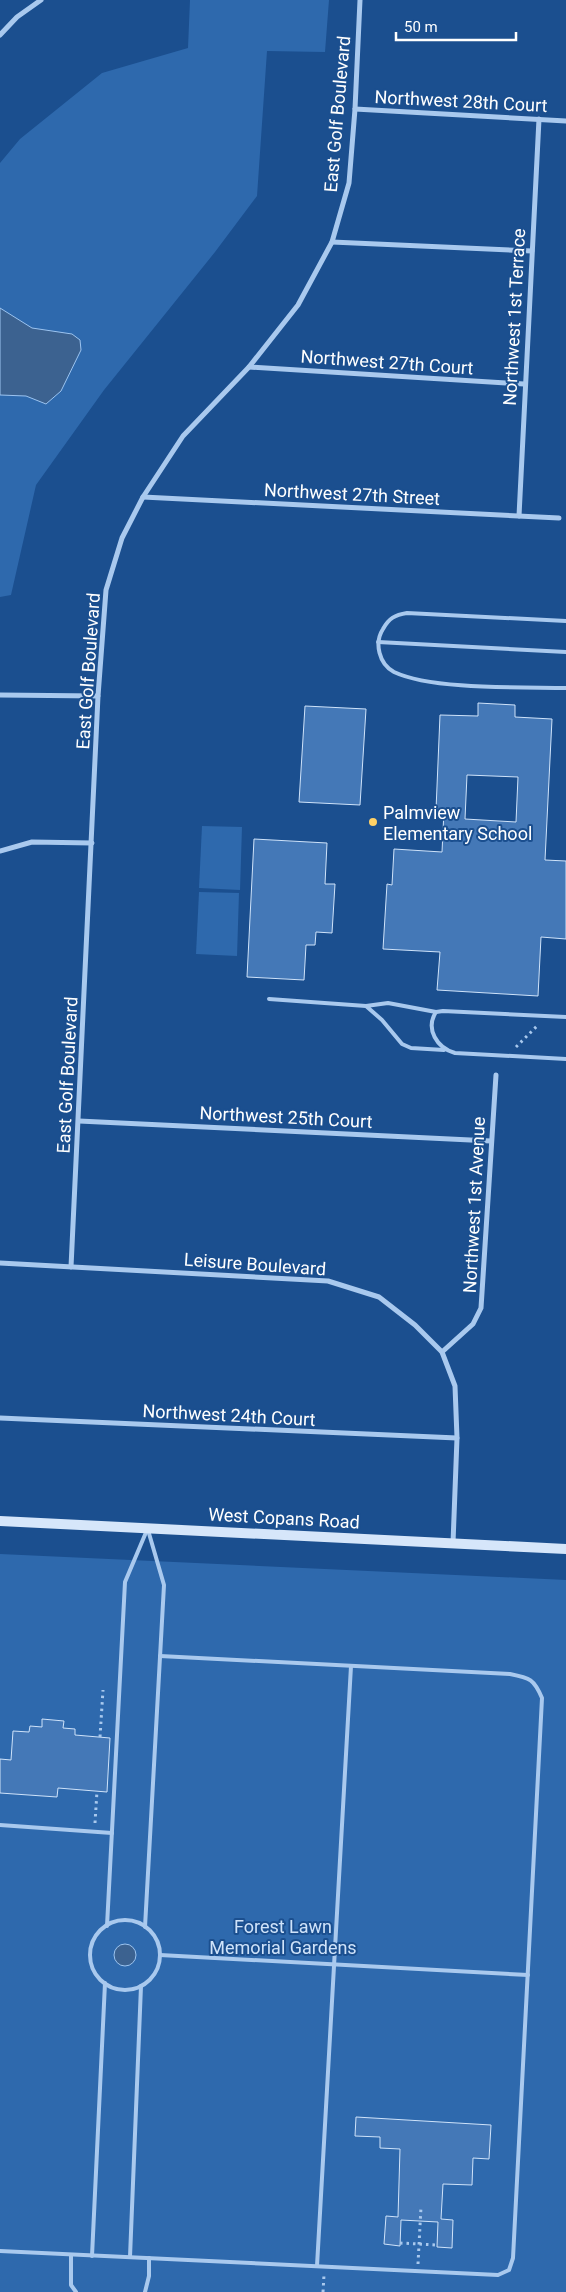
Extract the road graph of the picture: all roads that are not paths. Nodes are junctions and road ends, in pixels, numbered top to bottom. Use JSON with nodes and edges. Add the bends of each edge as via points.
{"nodes":[{"id":1,"x":41,"y":0,"type":"edge"},
{"id":2,"x":360,"y":0,"type":"edge"},
{"id":3,"x":0,"y":35,"type":"edge"},
{"id":4,"x":355,"y":109,"type":"junction"},
{"id":5,"x":539,"y":119,"type":"junction"},
{"id":6,"x":566,"y":120,"type":"edge"},
{"id":7,"x":332,"y":242,"type":"junction"},
{"id":8,"x":532,"y":251,"type":"junction"},
{"id":9,"x":249,"y":367,"type":"junction"},
{"id":10,"x":524,"y":384,"type":"junction"},
{"id":11,"x":143,"y":497,"type":"junction"},
{"id":12,"x":518,"y":516,"type":"junction"},
{"id":13,"x":559,"y":518,"type":"dead end"},
{"id":14,"x":566,"y":621,"type":"edge"},
{"id":15,"x":378,"y":642,"type":"junction"},
{"id":16,"x":566,"y":652,"type":"edge"},
{"id":17,"x":566,"y":688,"type":"edge"},
{"id":18,"x":0,"y":695,"type":"edge"},
{"id":19,"x":98,"y":696,"type":"junction"},
{"id":20,"x":92,"y":843,"type":"junction"},
{"id":21,"x":0,"y":851,"type":"edge"},
{"id":22,"x":269,"y":999,"type":"dead end"},
{"id":23,"x":366,"y":1006,"type":"junction"},
{"id":24,"x":436,"y":1012,"type":"junction"},
{"id":25,"x":566,"y":1017,"type":"edge"},
{"id":26,"x":444,"y":1050,"type":"junction"},
{"id":27,"x":566,"y":1059,"type":"edge"},
{"id":28,"x":496,"y":1075,"type":"dead end"},
{"id":29,"x":79,"y":1121,"type":"junction"},
{"id":30,"x":492,"y":1141,"type":"junction"},
{"id":31,"x":0,"y":1262,"type":"edge"},
{"id":32,"x":71,"y":1267,"type":"junction"},
{"id":33,"x":442,"y":1352,"type":"junction"},
{"id":34,"x":0,"y":1418,"type":"edge"},
{"id":35,"x":457,"y":1438,"type":"junction"},
{"id":36,"x":0,"y":1520,"type":"edge"},
{"id":37,"x":148,"y":1528,"type":"junction"},
{"id":38,"x":453,"y":1544,"type":"junction"},
{"id":39,"x":566,"y":1549,"type":"edge"},
{"id":40,"x":160,"y":1656,"type":"junction"},
{"id":41,"x":351,"y":1666,"type":"junction"},
{"id":42,"x":0,"y":1825,"type":"edge"},
{"id":43,"x":112,"y":1833,"type":"junction"},
{"id":44,"x":107,"y":1926,"type":"junction"},
{"id":45,"x":145,"y":1927,"type":"junction"},
{"id":46,"x":160,"y":1955,"type":"junction"},
{"id":47,"x":334,"y":1966,"type":"junction"},
{"id":48,"x":528,"y":1975,"type":"junction"},
{"id":49,"x":105,"y":1983,"type":"junction"},
{"id":50,"x":141,"y":1986,"type":"junction"},
{"id":51,"x":0,"y":2251,"type":"edge"},
{"id":52,"x":70,"y":2256,"type":"junction"},
{"id":53,"x":92,"y":2256,"type":"junction"},
{"id":54,"x":130,"y":2258,"type":"junction"},
{"id":55,"x":149,"y":2258,"type":"junction"},
{"id":56,"x":317,"y":2266,"type":"junction"},
{"id":57,"x":76,"y":2292,"type":"edge"},
{"id":58,"x":145,"y":2292,"type":"edge"}],
"edges":[{"from":1,"to":3,"type":"street","via":[[17,17]]},
{"from":2,"to":4,"type":"street","name":"East Golf Boulevard"},
{"from":4,"to":5,"type":"street","name":"Northwest 28th Court"},
{"from":4,"to":7,"type":"street","name":"East Golf Boulevard","via":[[349,183]]},
{"from":5,"to":6,"type":"street","name":"Northwest 28th Court"},
{"from":5,"to":8,"type":"street","name":"Northwest 1st Terrace"},
{"from":7,"to":8,"type":"street"},
{"from":7,"to":9,"type":"street","name":"East Golf Boulevard","via":[[298,305]]},
{"from":8,"to":10,"type":"street","name":"Northwest 1st Terrace"},
{"from":9,"to":10,"type":"street","name":"Northwest 27th Court"},
{"from":9,"to":11,"type":"street","name":"East Golf Boulevard","via":[[182,436]]},
{"from":10,"to":12,"type":"street","name":"Northwest 1st Terrace"},
{"from":11,"to":12,"type":"street","name":"Northwest 27th Street"},
{"from":11,"to":19,"type":"street","name":"East Golf Boulevard","via":[[122,538],[106,590]]},
{"from":12,"to":13,"type":"street","name":"Northwest 27th Street"},
{"from":14,"to":15,"type":"lane","via":[[407,613],[395,615],[386,623]]},
{"from":15,"to":16,"type":"lane"},
{"from":15,"to":17,"type":"lane","via":[[384,664],[411,678],[447,683]]},
{"from":18,"to":19,"type":"street"},
{"from":19,"to":20,"type":"street","name":"East Golf Boulevard"},
{"from":20,"to":21,"type":"street","via":[[32,842]]},
{"from":20,"to":29,"type":"street","name":"East Golf Boulevard"},
{"from":22,"to":23,"type":"lane"},
{"from":23,"to":24,"type":"lane","via":[[388,1003]]},
{"from":23,"to":26,"type":"lane","via":[[402,1044],[411,1048]]},
{"from":24,"to":25,"type":"lane"},
{"from":24,"to":26,"type":"lane","via":[[432,1018],[434,1038]]},
{"from":26,"to":27,"type":"lane"},
{"from":28,"to":30,"type":"street","name":"Northwest 1st Avenue"},
{"from":29,"to":30,"type":"street","name":"Northwest 25th Court"},
{"from":29,"to":32,"type":"street","name":"East Golf Boulevard"},
{"from":30,"to":33,"type":"street","name":"Northwest 1st Avenue","via":[[482,1308],[473,1324]]},
{"from":31,"to":32,"type":"street","name":"Leisure Boulevard"},
{"from":32,"to":33,"type":"street","name":"Leisure Boulevard","via":[[328,1281],[379,1297],[415,1325]]},
{"from":33,"to":35,"type":"street","name":"Leisure Boulevard","via":[[455,1386]]},
{"from":34,"to":35,"type":"street","name":"Northwest 24th Court"},
{"from":35,"to":38,"type":"street","name":"Leisure Boulevard"},
{"from":36,"to":37,"type":"main road","name":"West Copans Road"},
{"from":37,"to":38,"type":"main road","name":"West Copans Road"},
{"from":37,"to":40,"type":"lane","via":[[164,1585]]},
{"from":37,"to":43,"type":"lane","via":[[125,1582]]},
{"from":38,"to":39,"type":"main road","name":"West Copans Road"},
{"from":40,"to":41,"type":"lane"},
{"from":40,"to":45,"type":"lane"},
{"from":41,"to":47,"type":"lane"},
{"from":41,"to":48,"type":"lane","via":[[510,1674],[536,1683],[542,1698]]},
{"from":42,"to":43,"type":"lane"},
{"from":43,"to":44,"type":"lane"},
{"from":44,"to":45,"type":"lane","via":[[124,1920]]},
{"from":44,"to":49,"type":"lane","via":[[95,1938],[90,1949],[94,1972]]},
{"from":45,"to":46,"type":"lane","via":[[156,1939]]},
{"from":46,"to":47,"type":"lane"},
{"from":46,"to":50,"type":"lane","via":[[153,1976]]},
{"from":47,"to":48,"type":"lane"},
{"from":47,"to":56,"type":"lane"},
{"from":48,"to":56,"type":"lane","via":[[513,2258],[508,2270],[498,2275]]},
{"from":49,"to":50,"type":"lane","via":[[123,1990]]},
{"from":49,"to":53,"type":"lane"},
{"from":50,"to":54,"type":"lane"},
{"from":51,"to":52,"type":"lane"},
{"from":52,"to":53,"type":"lane"},
{"from":52,"to":57,"type":"lane","via":[[71,2285]]},
{"from":53,"to":54,"type":"lane"},
{"from":54,"to":55,"type":"lane"},
{"from":55,"to":56,"type":"lane"},
{"from":55,"to":58,"type":"lane"}]}
